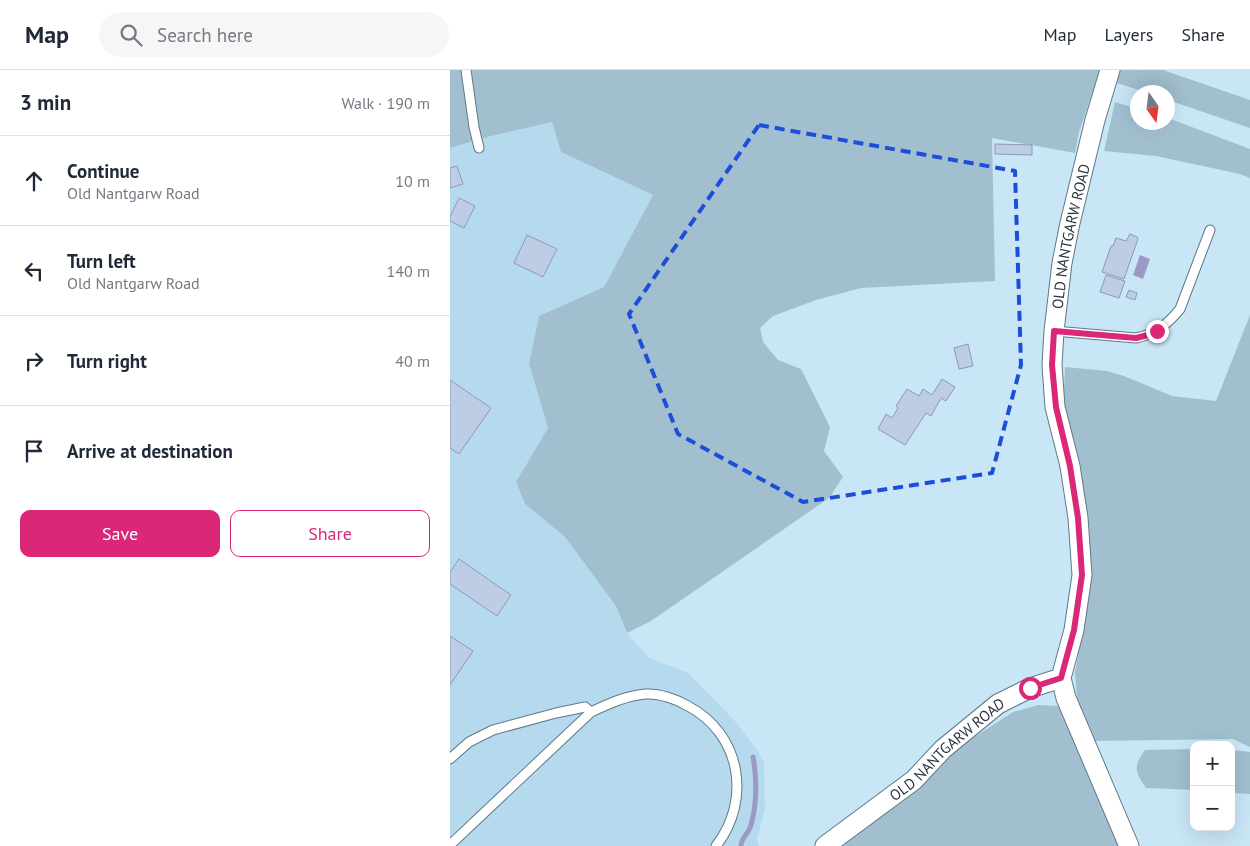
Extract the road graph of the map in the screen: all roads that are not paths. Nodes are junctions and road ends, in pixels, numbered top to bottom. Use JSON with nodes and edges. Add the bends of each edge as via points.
{"nodes":[{"id":1,"x":466,"y":70,"type":"edge"},
{"id":2,"x":1110,"y":70,"type":"edge"},
{"id":3,"x":479,"y":148,"type":"dead end"},
{"id":4,"x":1210,"y":230,"type":"dead end"},
{"id":5,"x":1054,"y":331,"type":"junction"},
{"id":6,"x":1061,"y":678,"type":"junction"},
{"id":7,"x":591,"y":712,"type":"junction"},
{"id":8,"x":450,"y":759,"type":"edge"},
{"id":9,"x":450,"y":845,"type":"edge"},
{"id":10,"x":716,"y":846,"type":"edge"},
{"id":11,"x":825,"y":846,"type":"edge"},
{"id":12,"x":1129,"y":846,"type":"edge"}],
"edges":[{"from":1,"to":3,"type":"lane"},
{"from":2,"to":5,"type":"street","name":"OLD NANTGARW ROAD","via":[[1062,262]]},
{"from":4,"to":5,"type":"lane","via":[[1180,309],[1157,331],[1136,338]]},
{"from":5,"to":6,"type":"street","name":"OLD NANTGARW ROAD","via":[[1052,365],[1056,407],[1070,466],[1082,575],[1074,630]]},
{"from":6,"to":11,"type":"street","name":"OLD NANTGARW ROAD","via":[[1030,688],[998,704],[943,749],[914,780]]},
{"from":6,"to":12,"type":"street"},
{"from":7,"to":8,"type":"lane","via":[[585,708],[556,713],[493,730],[469,742]]},
{"from":7,"to":9,"type":"lane"},
{"from":7,"to":10,"type":"lane","via":[[612,702],[646,694],[679,701],[699,712],[719,730],[730,750],[738,787],[731,822]]}]}
